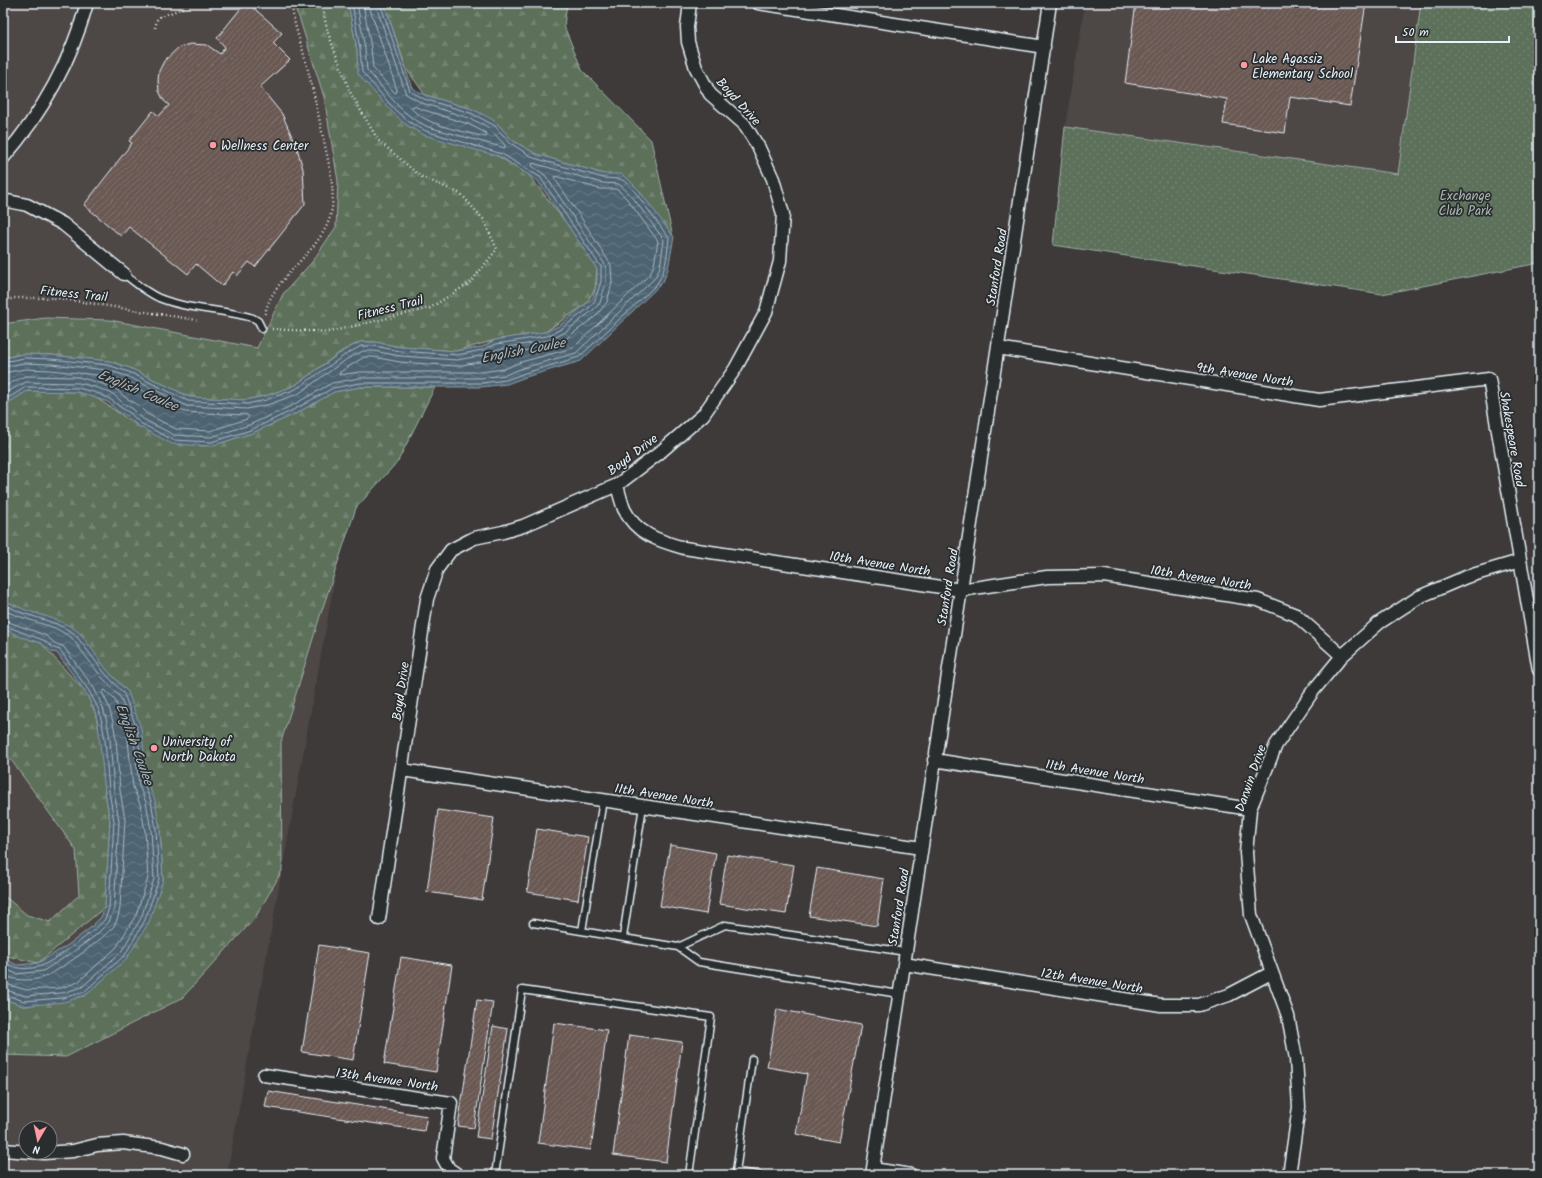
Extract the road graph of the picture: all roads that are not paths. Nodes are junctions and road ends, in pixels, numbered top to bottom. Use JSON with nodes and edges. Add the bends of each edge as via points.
{"nodes":[{"id":1,"x":88,"y":3,"type":"edge"},
{"id":2,"x":690,"y":3,"type":"edge"},
{"id":3,"x":758,"y":3,"type":"edge"},
{"id":4,"x":1050,"y":3,"type":"edge"},
{"id":5,"x":1044,"y":47,"type":"junction"},
{"id":6,"x":3,"y":158,"type":"edge"},
{"id":7,"x":3,"y":200,"type":"edge"},
{"id":8,"x":124,"y":274,"type":"joint"},
{"id":9,"x":262,"y":329,"type":"road end"},
{"id":10,"x":998,"y":348,"type":"junction"},
{"id":11,"x":1489,"y":378,"type":"joint"},
{"id":12,"x":617,"y":485,"type":"junction"},
{"id":13,"x":1520,"y":561,"type":"junction"},
{"id":14,"x":961,"y":590,"type":"junction"},
{"id":15,"x":1342,"y":656,"type":"junction"},
{"id":16,"x":1539,"y":670,"type":"edge"},
{"id":17,"x":934,"y":760,"type":"junction"},
{"id":18,"x":402,"y":770,"type":"junction"},
{"id":19,"x":604,"y":800,"type":"junction"},
{"id":20,"x":643,"y":806,"type":"junction"},
{"id":21,"x":1250,"y":809,"type":"junction"},
{"id":22,"x":921,"y":848,"type":"junction"},
{"id":23,"x":379,"y":919,"type":"dead end"},
{"id":24,"x":533,"y":923,"type":"dead end"},
{"id":25,"x":582,"y":931,"type":"junction"},
{"id":26,"x":622,"y":938,"type":"junction"},
{"id":27,"x":678,"y":947,"type":"junction"},
{"id":28,"x":906,"y":952,"type":"junction"},
{"id":29,"x":904,"y":964,"type":"junction"},
{"id":30,"x":1271,"y":973,"type":"junction"},
{"id":31,"x":899,"y":994,"type":"junction"},
{"id":32,"x":752,"y":1059,"type":"dead end"},
{"id":33,"x":264,"y":1075,"type":"dead end"},
{"id":34,"x":3,"y":1150,"type":"edge"},
{"id":35,"x":183,"y":1154,"type":"dead end"},
{"id":36,"x":872,"y":1172,"type":"edge"},
{"id":37,"x":736,"y":1173,"type":"edge"},
{"id":38,"x":458,"y":1175,"type":"edge"},
{"id":39,"x":495,"y":1175,"type":"edge"},
{"id":40,"x":689,"y":1175,"type":"edge"},
{"id":41,"x":760,"y":1175,"type":"edge"},
{"id":42,"x":911,"y":1175,"type":"edge"},
{"id":43,"x":1289,"y":1175,"type":"edge"}],
"edges":[{"from":1,"to":6,"type":"street","via":[[66,62],[32,122]]},
{"from":2,"to":12,"type":"street","name":"Boyd Drive","via":[[688,42],[696,68],[710,94],[744,124],[759,148],[773,179],[783,214],[780,261],[766,312],[735,369],[702,415],[658,454]]},
{"from":3,"to":5,"type":"street"},
{"from":4,"to":5,"type":"street","name":"Stanford Road"},
{"from":5,"to":10,"type":"street","name":"Stanford Road"},
{"from":7,"to":8,"type":"street","via":[[27,205],[63,224]]},
{"from":8,"to":9,"type":"lane","via":[[158,298],[175,304],[253,318]]},
{"from":10,"to":11,"type":"street","name":"9th Avenue North","via":[[1319,400]]},
{"from":10,"to":14,"type":"street","name":"Stanford Road"},
{"from":11,"to":13,"type":"street","name":"Shakespeare Road"},
{"from":12,"to":14,"type":"street","name":"10th Avenue North","via":[[625,509],[638,528],[661,542],[684,548]]},
{"from":12,"to":18,"type":"street","name":"Boyd Drive","via":[[523,526],[474,538],[451,550],[437,569],[428,599]]},
{"from":13,"to":15,"type":"street","name":"Darwin Drive","via":[[1466,577],[1419,597],[1379,623]]},
{"from":13,"to":16,"type":"street","name":"Shakespeare Road"},
{"from":14,"to":15,"type":"street","name":"10th Avenue North","via":[[1047,577],[1104,576],[1258,600],[1296,615]]},
{"from":14,"to":17,"type":"street","name":"Stanford Road"},
{"from":15,"to":21,"type":"street","name":"Darwin Drive","via":[[1313,691],[1276,745]]},
{"from":17,"to":21,"type":"street","name":"11th Avenue North"},
{"from":17,"to":22,"type":"street","name":"Stanford Road"},
{"from":18,"to":19,"type":"street","name":"11th Avenue North"},
{"from":18,"to":23,"type":"street","name":"Boyd Drive"},
{"from":19,"to":20,"type":"street","name":"11th Avenue North"},
{"from":19,"to":25,"type":"lane"},
{"from":20,"to":22,"type":"street","name":"11th Avenue North"},
{"from":20,"to":26,"type":"lane"},
{"from":21,"to":30,"type":"street","name":"Darwin Drive","via":[[1246,853],[1251,915]]},
{"from":22,"to":28,"type":"street","name":"Stanford Road"},
{"from":24,"to":25,"type":"lane"},
{"from":25,"to":26,"type":"lane"},
{"from":26,"to":27,"type":"lane"},
{"from":27,"to":28,"type":"lane","via":[[725,925]]},
{"from":27,"to":31,"type":"lane","via":[[699,962]]},
{"from":28,"to":29,"type":"street","name":"Stanford Road"},
{"from":29,"to":30,"type":"street","name":"12th Avenue North","via":[[1161,1005],[1199,1004],[1229,995]]},
{"from":29,"to":31,"type":"street","name":"Stanford Road"},
{"from":30,"to":43,"type":"street","name":"Darwin Drive","via":[[1288,1016],[1296,1059],[1299,1107]]},
{"from":31,"to":36,"type":"street","name":"Stanford Road"},
{"from":32,"to":37,"type":"lane"},
{"from":33,"to":38,"type":"street","name":"13th Avenue North","via":[[451,1103],[443,1158],[448,1169]]},
{"from":34,"to":35,"type":"street","via":[[44,1153],[122,1143],[162,1148]]},
{"from":36,"to":42,"type":"street"},
{"from":37,"to":41,"type":"lane"},
{"from":39,"to":40,"type":"lane","via":[[522,990],[711,1017]]}]}
